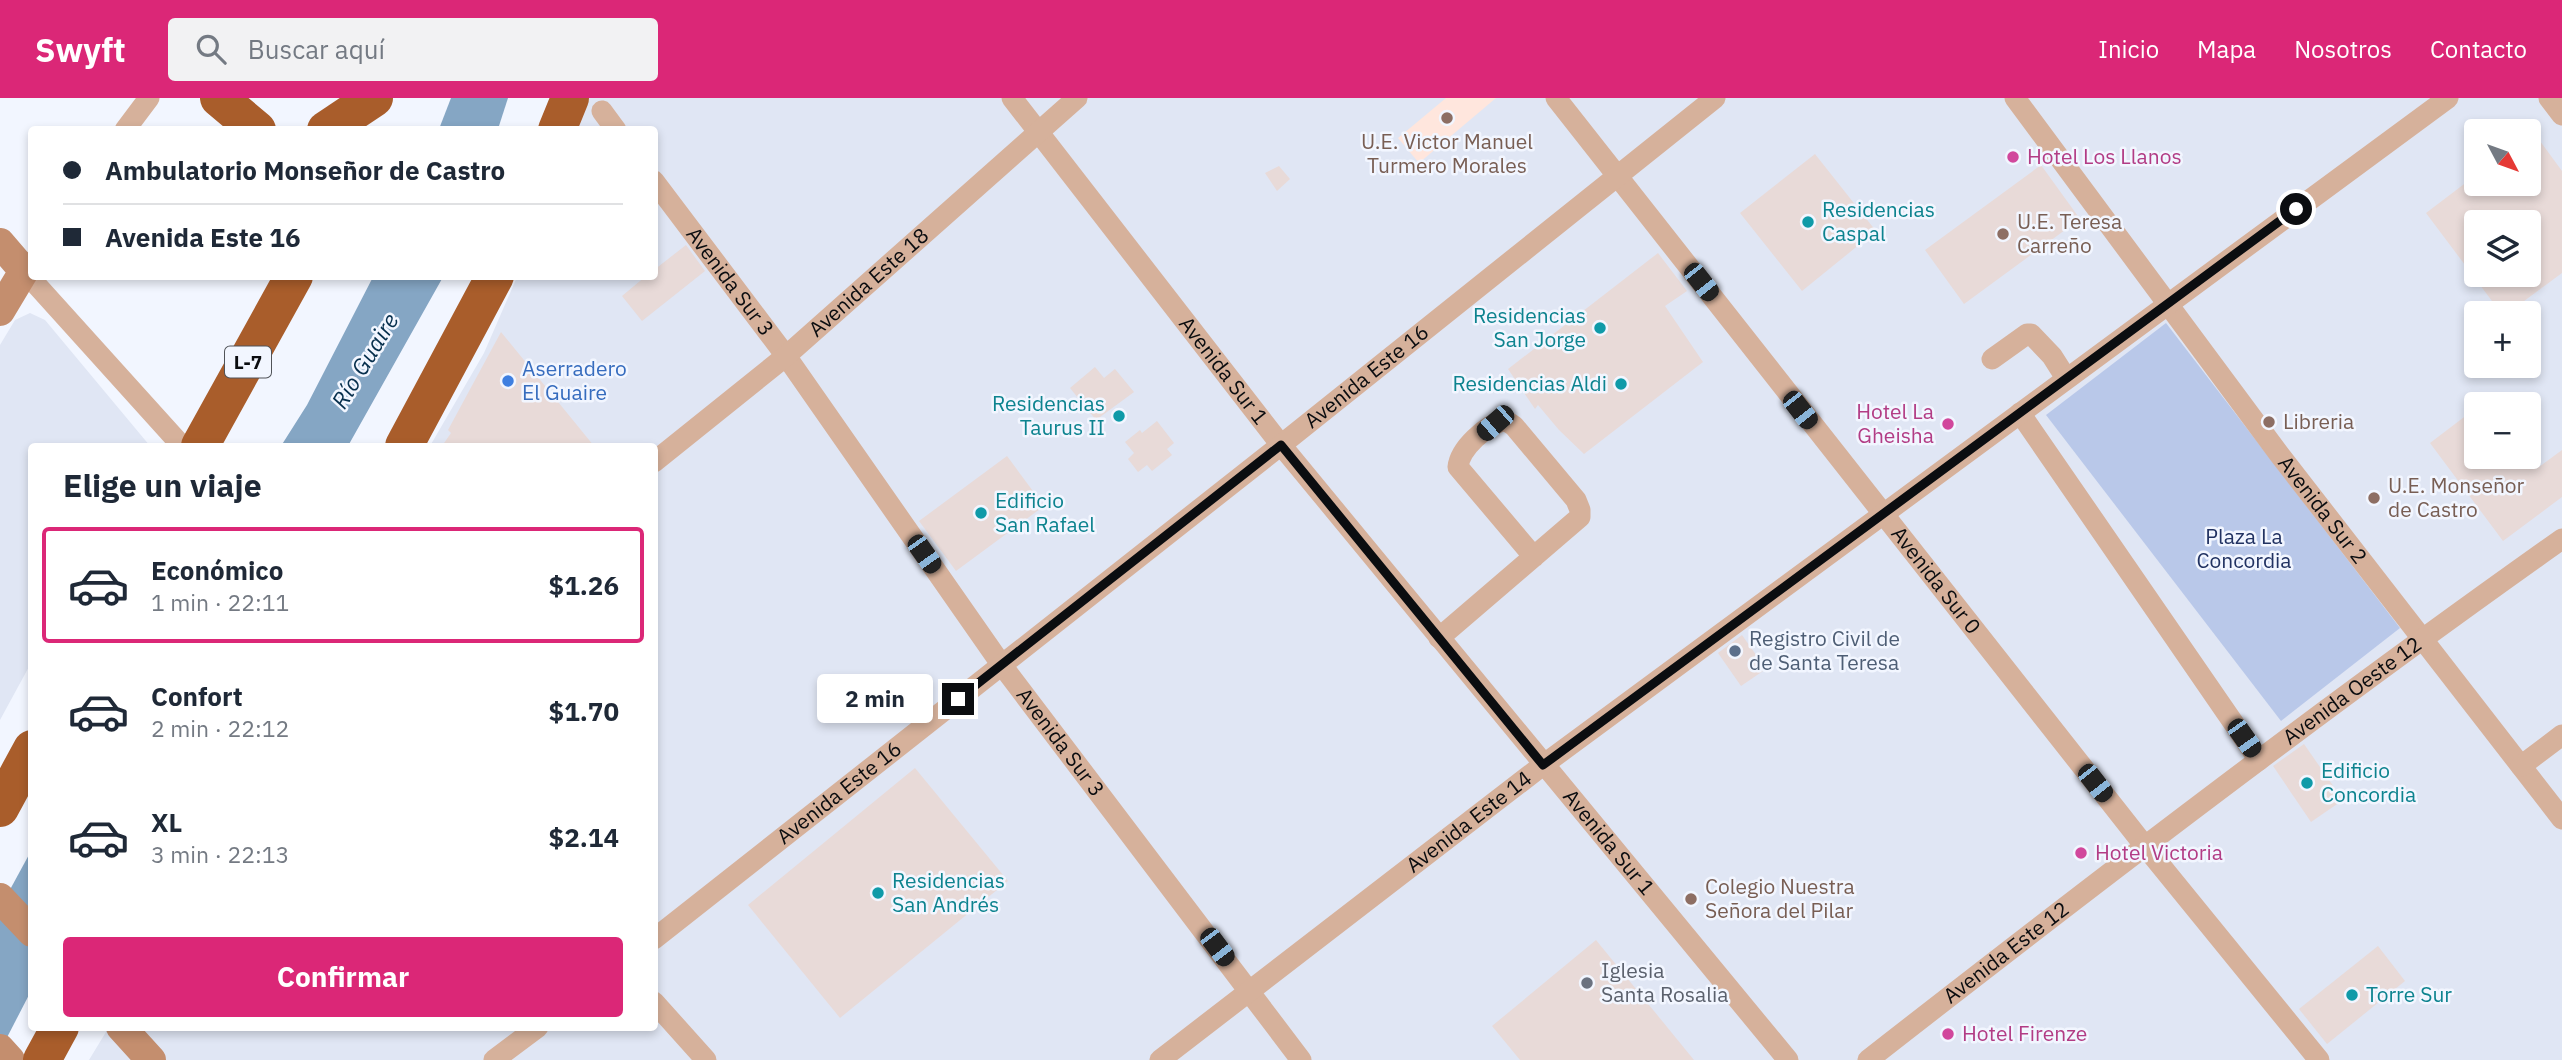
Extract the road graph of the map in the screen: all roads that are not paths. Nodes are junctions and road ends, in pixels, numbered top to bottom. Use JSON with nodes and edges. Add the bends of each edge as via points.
{"nodes":[{"id":1,"x":149,"y":98,"type":"edge"},
{"id":2,"x":219,"y":98,"type":"edge"},
{"id":3,"x":374,"y":98,"type":"edge"},
{"id":4,"x":390,"y":98,"type":"edge"},
{"id":5,"x":1012,"y":98,"type":"edge"},
{"id":6,"x":1077,"y":98,"type":"edge"},
{"id":7,"x":1556,"y":98,"type":"edge"},
{"id":8,"x":1715,"y":98,"type":"edge"},
{"id":9,"x":2015,"y":98,"type":"edge"},
{"id":10,"x":2448,"y":98,"type":"edge"},
{"id":11,"x":2549,"y":98,"type":"edge"},
{"id":12,"x":586,"y":104,"type":"edge"},
{"id":13,"x":2562,"y":115,"type":"edge"},
{"id":14,"x":128,"y":126,"type":"edge"},
{"id":15,"x":252,"y":126,"type":"edge"},
{"id":16,"x":332,"y":126,"type":"edge"},
{"id":17,"x":375,"y":126,"type":"edge"},
{"id":18,"x":561,"y":126,"type":"edge"},
{"id":19,"x":611,"y":126,"type":"edge"},
{"id":20,"x":1039,"y":131,"type":"junction"},
{"id":21,"x":1618,"y":176,"type":"junction"},
{"id":22,"x":658,"y":186,"type":"edge"},
{"id":23,"x":0,"y":243,"type":"edge"},
{"id":24,"x":28,"y":265,"type":"edge"},
{"id":25,"x":39,"y":280,"type":"edge"},
{"id":26,"x":292,"y":280,"type":"edge"},
{"id":27,"x":493,"y":280,"type":"edge"},
{"id":28,"x":2166,"y":304,"type":"junction"},
{"id":29,"x":0,"y":311,"type":"edge"},
{"id":30,"x":786,"y":356,"type":"junction"},
{"id":31,"x":1992,"y":359,"type":"dead end"},
{"id":32,"x":2066,"y":378,"type":"junction"},
{"id":33,"x":2020,"y":413,"type":"junction"},
{"id":34,"x":179,"y":443,"type":"edge"},
{"id":35,"x":202,"y":443,"type":"edge"},
{"id":36,"x":406,"y":443,"type":"edge"},
{"id":37,"x":1281,"y":445,"type":"junction"},
{"id":38,"x":658,"y":459,"type":"edge"},
{"id":39,"x":1883,"y":516,"type":"junction"},
{"id":40,"x":2562,"y":539,"type":"edge"},
{"id":41,"x":1534,"y":557,"type":"junction"},
{"id":42,"x":1439,"y":638,"type":"junction"},
{"id":43,"x":2421,"y":638,"type":"junction"},
{"id":44,"x":1001,"y":664,"type":"junction"},
{"id":45,"x":2562,"y":734,"type":"edge"},
{"id":46,"x":28,"y":756,"type":"edge"},
{"id":47,"x":2259,"y":760,"type":"junction"},
{"id":48,"x":1543,"y":765,"type":"junction"},
{"id":49,"x":2521,"y":766,"type":"junction"},
{"id":50,"x":0,"y":808,"type":"edge"},
{"id":51,"x":2562,"y":819,"type":"edge"},
{"id":52,"x":2144,"y":845,"type":"junction"},
{"id":53,"x":0,"y":898,"type":"edge"},
{"id":54,"x":28,"y":928,"type":"edge"},
{"id":55,"x":658,"y":936,"type":"edge"},
{"id":56,"x":1250,"y":991,"type":"junction"},
{"id":57,"x":658,"y":1006,"type":"edge"},
{"id":58,"x":58,"y":1031,"type":"edge"},
{"id":59,"x":125,"y":1031,"type":"edge"},
{"id":60,"x":533,"y":1031,"type":"edge"},
{"id":61,"x":0,"y":1049,"type":"edge"},
{"id":62,"x":10,"y":1060,"type":"edge"},
{"id":63,"x":42,"y":1060,"type":"edge"},
{"id":64,"x":152,"y":1060,"type":"edge"},
{"id":65,"x":494,"y":1060,"type":"edge"},
{"id":66,"x":706,"y":1060,"type":"edge"},
{"id":67,"x":1160,"y":1060,"type":"edge"},
{"id":68,"x":1301,"y":1060,"type":"edge"},
{"id":69,"x":1788,"y":1060,"type":"edge"},
{"id":70,"x":1868,"y":1060,"type":"edge"},
{"id":71,"x":2319,"y":1060,"type":"edge"}],
"edges":[{"from":1,"to":14,"type":"street"},
{"from":2,"to":15,"type":"highway"},
{"from":3,"to":16,"type":"highway"},
{"from":4,"to":17,"type":"highway"},
{"from":5,"to":20,"type":"street","name":"Avenida Sur 1"},
{"from":6,"to":20,"type":"street","name":"Avenida Este 18"},
{"from":7,"to":21,"type":"street","name":"Avenida Sur 0"},
{"from":8,"to":21,"type":"street","name":"Avenida Este 16"},
{"from":9,"to":28,"type":"street","name":"Avenida Sur 2"},
{"from":10,"to":28,"type":"street","name":"Avenida Este 14"},
{"from":11,"to":13,"type":"street"},
{"from":12,"to":18,"type":"highway"},
{"from":12,"to":19,"type":"street"},
{"from":20,"to":30,"type":"street","name":"Avenida Este 18"},
{"from":20,"to":37,"type":"street","name":"Avenida Sur 1"},
{"from":21,"to":37,"type":"street","name":"Avenida Este 16"},
{"from":21,"to":39,"type":"street","name":"Avenida Sur 0"},
{"from":22,"to":30,"type":"street","name":"Avenida Sur 3"},
{"from":23,"to":24,"type":"main road"},
{"from":24,"to":29,"type":"main road"},
{"from":25,"to":34,"type":"street","via":[[65,316]]},
{"from":26,"to":35,"type":"highway","number":"L-7"},
{"from":27,"to":36,"type":"highway"},
{"from":28,"to":32,"type":"street","name":"Avenida Este 14"},
{"from":28,"to":43,"type":"street","name":"Avenida Sur 2"},
{"from":30,"to":38,"type":"street","name":"Avenida Este 18"},
{"from":30,"to":44,"type":"street","name":"Avenida Sur 3"},
{"from":31,"to":32,"type":"street","via":[[2031,334]]},
{"from":32,"to":33,"type":"street","name":"Avenida Este 14"},
{"from":33,"to":39,"type":"street","name":"Avenida Este 14"},
{"from":33,"to":47,"type":"street"},
{"from":37,"to":42,"type":"street","name":"Avenida Sur 1"},
{"from":37,"to":44,"type":"street","name":"Avenida Este 16"},
{"from":39,"to":48,"type":"street","name":"Avenida Este 14"},
{"from":39,"to":52,"type":"street","name":"Avenida Sur 0"},
{"from":40,"to":43,"type":"street","name":"Avenida Oeste 12"},
{"from":41,"to":41,"type":"street","via":[[1580,517],[1580,510],[1505,420],[1478,437],[1459,457],[1458,467]]},
{"from":41,"to":42,"type":"street"},
{"from":42,"to":48,"type":"street","name":"Avenida Sur 1"},
{"from":43,"to":47,"type":"street","name":"Avenida Oeste 12"},
{"from":43,"to":49,"type":"street","name":"Avenida Sur 2"},
{"from":44,"to":55,"type":"street","name":"Avenida Este 16"},
{"from":44,"to":56,"type":"street","name":"Avenida Sur 3"},
{"from":45,"to":49,"type":"street"},
{"from":46,"to":50,"type":"highway"},
{"from":47,"to":52,"type":"street","name":"Avenida Oeste 12"},
{"from":48,"to":56,"type":"street","name":"Avenida Este 14"},
{"from":48,"to":69,"type":"street","name":"Avenida Sur 1"},
{"from":49,"to":51,"type":"street","name":"Avenida Sur 2"},
{"from":52,"to":70,"type":"street","name":"Avenida Este 12"},
{"from":52,"to":71,"type":"street","name":"Avenida Sur 0"},
{"from":53,"to":54,"type":"main road"},
{"from":56,"to":67,"type":"street","name":"Avenida Este 14"},
{"from":56,"to":68,"type":"street","name":"Avenida Sur 3"},
{"from":57,"to":66,"type":"street"},
{"from":58,"to":63,"type":"highway"},
{"from":59,"to":64,"type":"main road"},
{"from":60,"to":65,"type":"street"},
{"from":61,"to":62,"type":"main road"}]}
